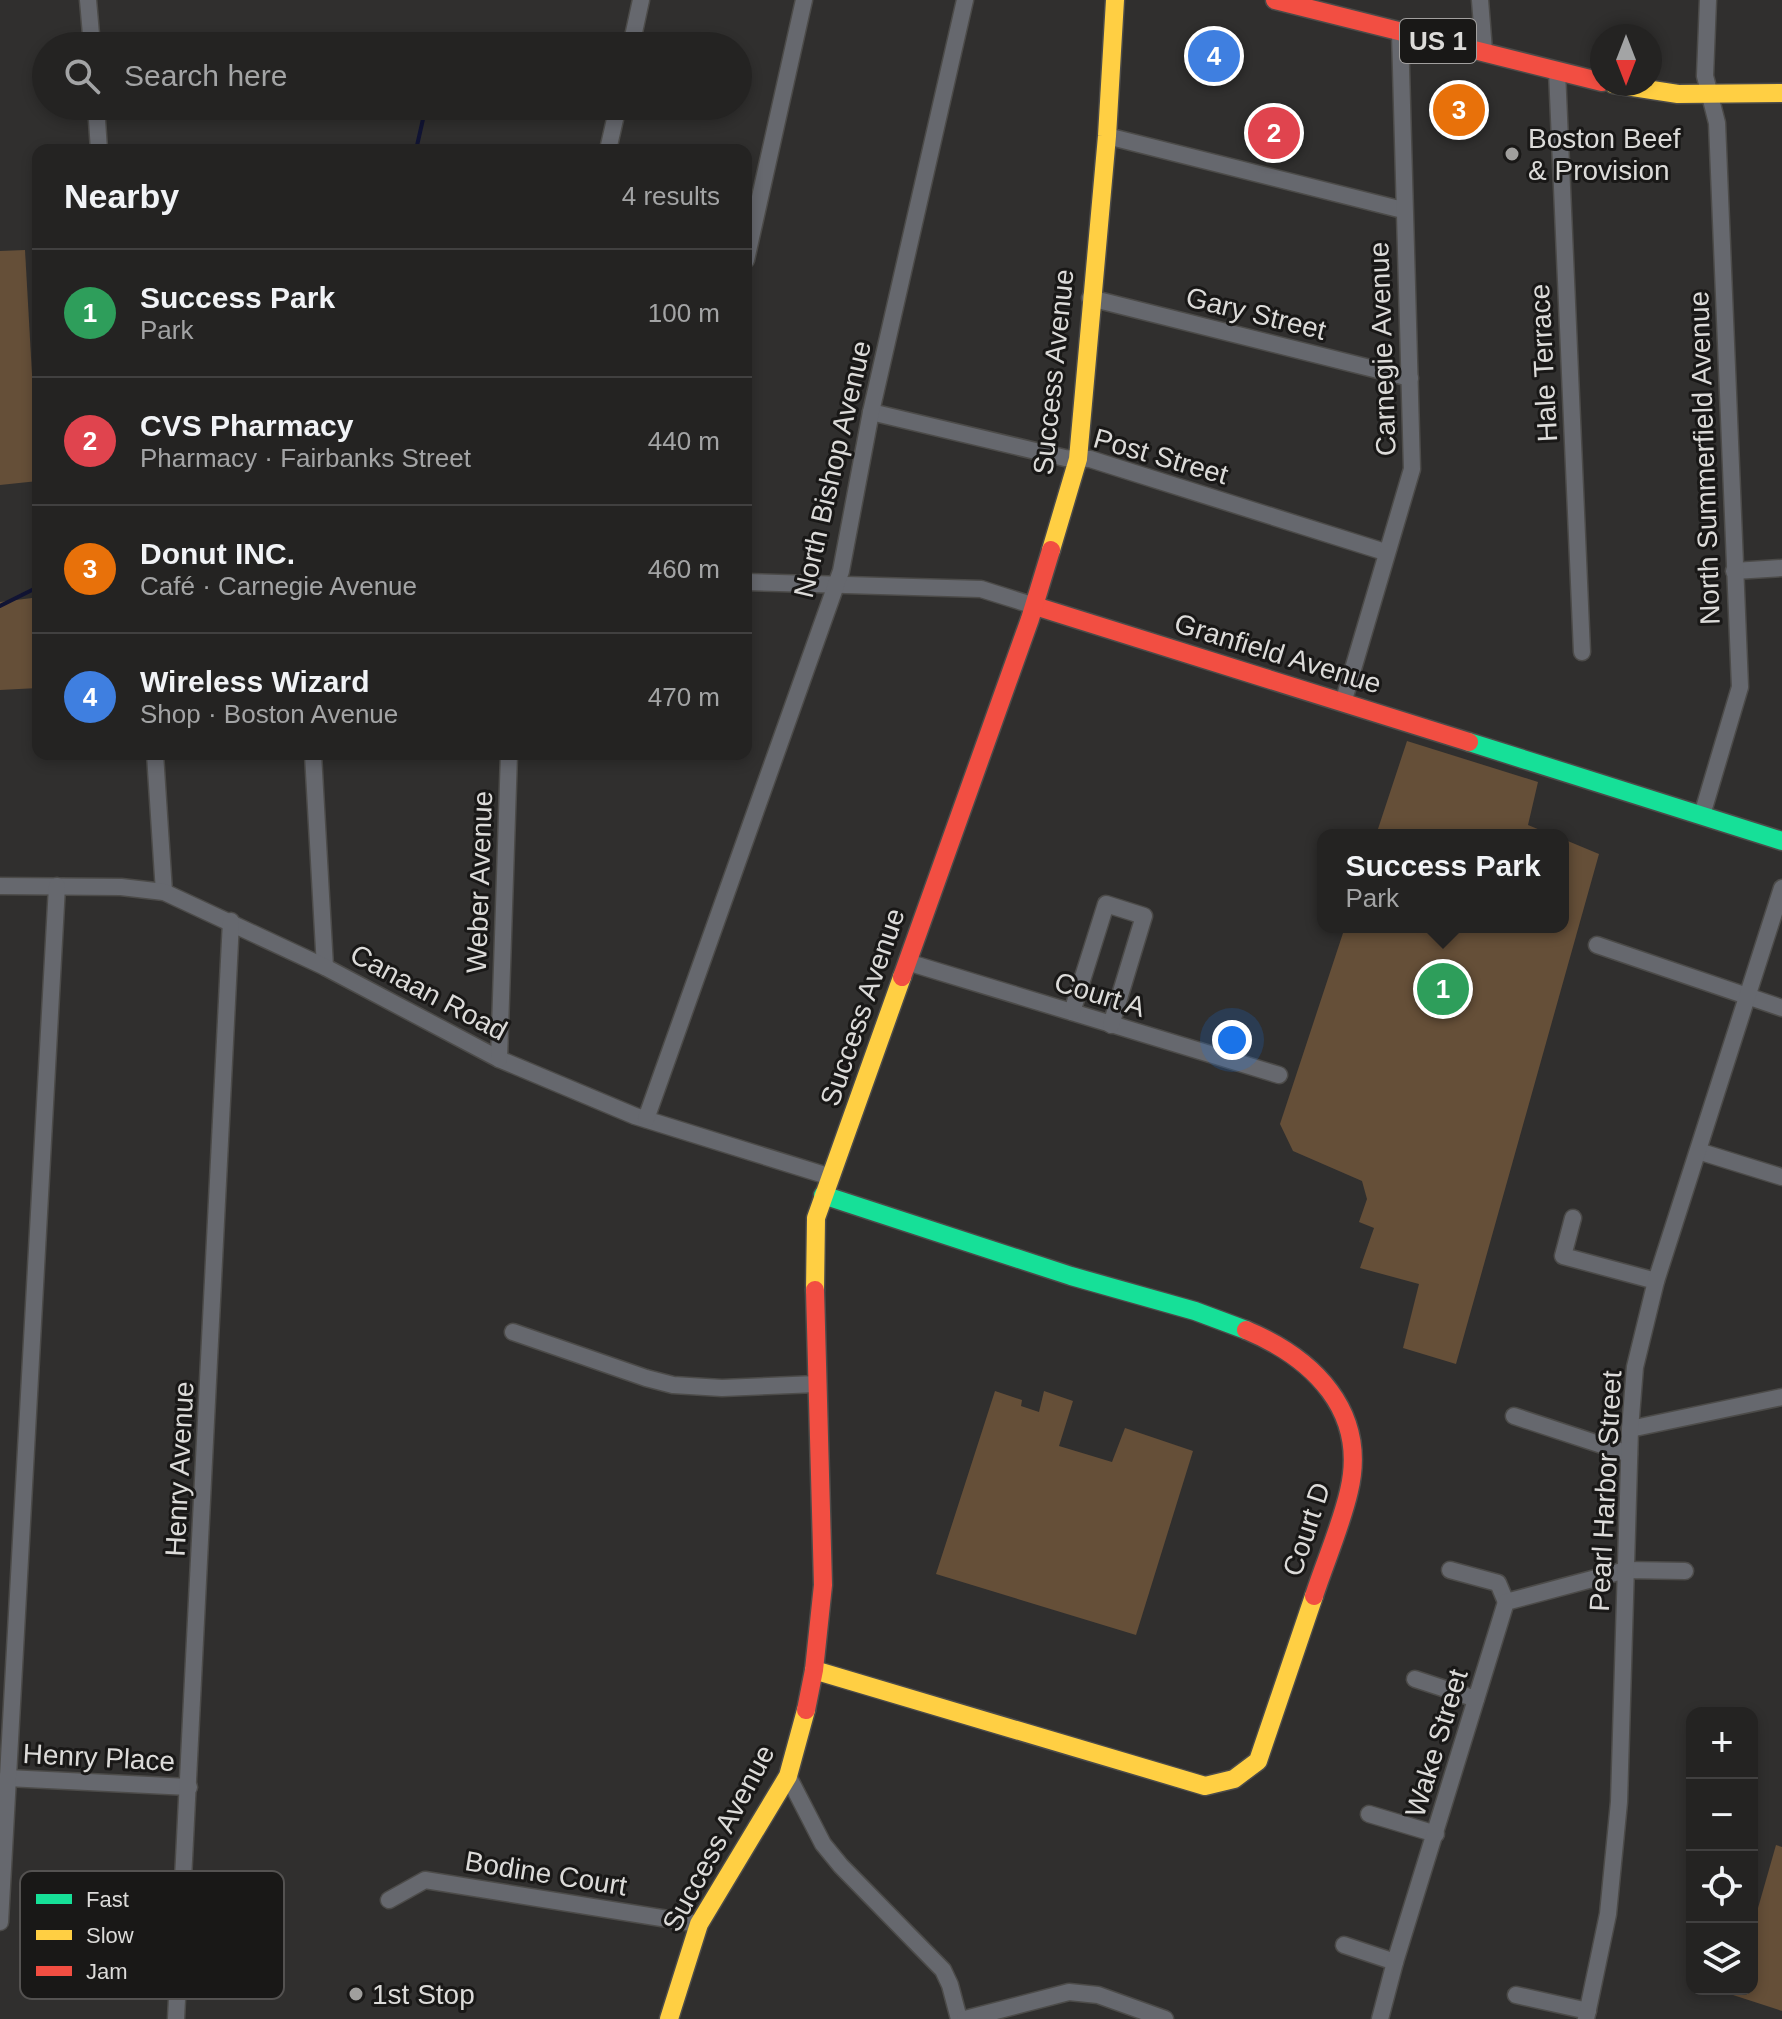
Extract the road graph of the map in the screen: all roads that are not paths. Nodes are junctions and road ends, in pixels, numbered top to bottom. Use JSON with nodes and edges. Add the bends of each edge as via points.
{"nodes":[{"id":1,"x":88,"y":0,"type":"edge"},
{"id":2,"x":641,"y":0,"type":"edge"},
{"id":3,"x":804,"y":0,"type":"edge"},
{"id":4,"x":965,"y":0,"type":"edge"},
{"id":5,"x":1115,"y":0,"type":"edge"},
{"id":6,"x":1275,"y":0,"type":"edge"},
{"id":7,"x":1480,"y":0,"type":"edge"},
{"id":8,"x":1708,"y":0,"type":"edge"},
{"id":9,"x":1303,"y":4,"type":"edge"},
{"id":10,"x":91,"y":32,"type":"edge"},
{"id":11,"x":634,"y":32,"type":"edge"},
{"id":12,"x":1400,"y":32,"type":"junction"},
{"id":13,"x":1484,"y":51,"type":"junction"},
{"id":14,"x":1557,"y":71,"type":"junction"},
{"id":15,"x":1590,"y":79,"type":"edge"},
{"id":16,"x":1662,"y":92,"type":"edge"},
{"id":17,"x":1782,"y":93,"type":"edge"},
{"id":18,"x":1711,"y":95,"type":"junction"},
{"id":19,"x":97,"y":120,"type":"edge"},
{"id":20,"x":615,"y":120,"type":"edge"},
{"id":21,"x":1107,"y":136,"type":"junction"},
{"id":22,"x":99,"y":144,"type":"edge"},
{"id":23,"x":609,"y":144,"type":"edge"},
{"id":24,"x":1403,"y":210,"type":"junction"},
{"id":25,"x":752,"y":233,"type":"edge"},
{"id":26,"x":1090,"y":298,"type":"junction"},
{"id":27,"x":1410,"y":378,"type":"junction"},
{"id":28,"x":871,"y":412,"type":"junction"},
{"id":29,"x":1078,"y":459,"type":"junction"},
{"id":30,"x":1385,"y":552,"type":"junction"},
{"id":31,"x":1782,"y":568,"type":"edge"},
{"id":32,"x":1734,"y":571,"type":"junction"},
{"id":33,"x":752,"y":582,"type":"edge"},
{"id":34,"x":837,"y":585,"type":"junction"},
{"id":35,"x":1035,"y":606,"type":"junction"},
{"id":36,"x":1582,"y":652,"type":"dead end"},
{"id":37,"x":1343,"y":703,"type":"junction"},
{"id":38,"x":155,"y":760,"type":"edge"},
{"id":39,"x":313,"y":760,"type":"edge"},
{"id":40,"x":509,"y":760,"type":"edge"},
{"id":41,"x":1702,"y":815,"type":"junction"},
{"id":42,"x":1782,"y":841,"type":"edge"},
{"id":43,"x":0,"y":886,"type":"edge"},
{"id":44,"x":57,"y":886,"type":"junction"},
{"id":45,"x":1782,"y":888,"type":"edge"},
{"id":46,"x":164,"y":892,"type":"junction"},
{"id":47,"x":231,"y":921,"type":"junction"},
{"id":48,"x":1597,"y":945,"type":"dead end"},
{"id":49,"x":907,"y":962,"type":"junction"},
{"id":50,"x":325,"y":967,"type":"junction"},
{"id":51,"x":1746,"y":997,"type":"junction"},
{"id":52,"x":1782,"y":1008,"type":"edge"},
{"id":53,"x":1072,"y":1012,"type":"junction"},
{"id":54,"x":1111,"y":1025,"type":"junction"},
{"id":55,"x":499,"y":1059,"type":"junction"},
{"id":56,"x":1279,"y":1075,"type":"dead end"},
{"id":57,"x":646,"y":1119,"type":"junction"},
{"id":58,"x":1698,"y":1151,"type":"junction"},
{"id":59,"x":831,"y":1177,"type":"junction"},
{"id":60,"x":1782,"y":1177,"type":"edge"},
{"id":61,"x":823,"y":1195,"type":"junction"},
{"id":62,"x":1573,"y":1218,"type":"dead end"},
{"id":63,"x":1656,"y":1281,"type":"junction"},
{"id":64,"x":513,"y":1332,"type":"dead end"},
{"id":65,"x":817,"y":1384,"type":"junction"},
{"id":66,"x":1782,"y":1397,"type":"edge"},
{"id":67,"x":1514,"y":1416,"type":"dead end"},
{"id":68,"x":1630,"y":1429,"type":"junction"},
{"id":69,"x":1629,"y":1454,"type":"junction"},
{"id":70,"x":1450,"y":1570,"type":"dead end"},
{"id":71,"x":1626,"y":1570,"type":"junction"},
{"id":72,"x":1685,"y":1571,"type":"dead end"},
{"id":73,"x":1506,"y":1602,"type":"junction"},
{"id":74,"x":814,"y":1670,"type":"junction"},
{"id":75,"x":1415,"y":1679,"type":"dead end"},
{"id":76,"x":1476,"y":1699,"type":"junction"},
{"id":77,"x":788,"y":1776,"type":"junction"},
{"id":78,"x":7,"y":1778,"type":"junction"},
{"id":79,"x":189,"y":1787,"type":"junction"},
{"id":80,"x":1369,"y":1814,"type":"dead end"},
{"id":81,"x":1436,"y":1834,"type":"junction"},
{"id":82,"x":184,"y":1871,"type":"edge"},
{"id":83,"x":389,"y":1900,"type":"dead end"},
{"id":84,"x":0,"y":1922,"type":"edge"},
{"id":85,"x":699,"y":1924,"type":"junction"},
{"id":86,"x":1344,"y":1945,"type":"dead end"},
{"id":87,"x":1395,"y":1962,"type":"junction"},
{"id":88,"x":1516,"y":1995,"type":"dead end"},
{"id":89,"x":177,"y":1999,"type":"edge"},
{"id":90,"x":1587,"y":2015,"type":"edge"},
{"id":91,"x":176,"y":2019,"type":"edge"},
{"id":92,"x":669,"y":2019,"type":"edge"},
{"id":93,"x":962,"y":2019,"type":"edge"},
{"id":94,"x":1165,"y":2019,"type":"edge"},
{"id":95,"x":1380,"y":2019,"type":"edge"}],
"edges":[{"from":1,"to":10,"type":"street"},
{"from":2,"to":11,"type":"street"},
{"from":3,"to":25,"type":"street"},
{"from":4,"to":28,"type":"street","name":"North Bishop Avenue"},
{"from":5,"to":21,"type":"street","name":"Success Avenue"},
{"from":6,"to":9,"type":"street","number":"US 1"},
{"from":7,"to":13,"type":"street"},
{"from":8,"to":18,"type":"street","name":"North Summerfield Avenue","via":[[1705,76]]},
{"from":9,"to":12,"type":"street","number":"US 1"},
{"from":12,"to":13,"type":"street","number":"US 1"},
{"from":12,"to":24,"type":"street","name":"Carnegie Avenue"},
{"from":13,"to":14,"type":"street","number":"US 1"},
{"from":14,"to":15,"type":"street","number":"US 1"},
{"from":14,"to":36,"type":"street","name":"Hale Terrace"},
{"from":16,"to":18,"type":"street"},
{"from":17,"to":18,"type":"street"},
{"from":18,"to":32,"type":"street","name":"North Summerfield Avenue","via":[[1717,123]]},
{"from":19,"to":22,"type":"street"},
{"from":20,"to":23,"type":"street"},
{"from":21,"to":24,"type":"street"},
{"from":21,"to":26,"type":"street","name":"Success Avenue"},
{"from":24,"to":27,"type":"street","name":"Carnegie Avenue"},
{"from":26,"to":27,"type":"street","name":"Gary Street"},
{"from":26,"to":29,"type":"street","name":"Success Avenue"},
{"from":27,"to":30,"type":"street","name":"Carnegie Avenue","via":[[1412,469]]},
{"from":28,"to":29,"type":"street","name":"Post Street"},
{"from":28,"to":34,"type":"street","name":"North Bishop Avenue"},
{"from":29,"to":30,"type":"street","name":"Post Street"},
{"from":29,"to":35,"type":"street","name":"Success Avenue"},
{"from":30,"to":37,"type":"street","name":"Carnegie Avenue"},
{"from":31,"to":32,"type":"street"},
{"from":32,"to":41,"type":"street","name":"North Summerfield Avenue","via":[[1740,687]]},
{"from":33,"to":34,"type":"street","name":"Granfield Avenue"},
{"from":34,"to":35,"type":"street","name":"Granfield Avenue","via":[[981,589]]},
{"from":34,"to":57,"type":"street","name":"North Bishop Avenue"},
{"from":35,"to":37,"type":"street","name":"Granfield Avenue"},
{"from":35,"to":49,"type":"street","name":"Success Avenue"},
{"from":37,"to":41,"type":"street","name":"Granfield Avenue"},
{"from":38,"to":46,"type":"street"},
{"from":39,"to":50,"type":"street"},
{"from":40,"to":55,"type":"street","name":"Weber Avenue"},
{"from":41,"to":42,"type":"street","name":"Granfield Avenue"},
{"from":43,"to":44,"type":"street","name":"Canaan Road"},
{"from":44,"to":46,"type":"street","name":"Canaan Road"},
{"from":44,"to":78,"type":"street"},
{"from":45,"to":51,"type":"street","name":"Pearl Harbor Street"},
{"from":46,"to":47,"type":"street","name":"Canaan Road"},
{"from":47,"to":50,"type":"street","name":"Canaan Road"},
{"from":47,"to":79,"type":"street","name":"Henry Avenue"},
{"from":48,"to":51,"type":"street"},
{"from":49,"to":53,"type":"street","name":"Court A"},
{"from":49,"to":59,"type":"street","name":"Success Avenue"},
{"from":50,"to":55,"type":"street","name":"Canaan Road"},
{"from":51,"to":52,"type":"street"},
{"from":51,"to":58,"type":"street","name":"Pearl Harbor Street"},
{"from":53,"to":54,"type":"street","name":"Court A"},
{"from":53,"to":54,"type":"street","via":[[1106,904],[1144,916]]},
{"from":54,"to":56,"type":"street","name":"Court A"},
{"from":55,"to":57,"type":"street","name":"Canaan Road"},
{"from":57,"to":59,"type":"street","name":"Canaan Road"},
{"from":58,"to":60,"type":"street"},
{"from":58,"to":63,"type":"street","name":"Pearl Harbor Street"},
{"from":59,"to":61,"type":"street","name":"Success Avenue"},
{"from":61,"to":65,"type":"street","name":"Success Avenue","via":[[814,1255]]},
{"from":61,"to":74,"type":"street","name":"Court D","via":[[1272,1340],[1308,1366],[1336,1397],[1354,1466],[1258,1761],[1227,1783],[1205,1786]]},
{"from":62,"to":63,"type":"street","via":[[1563,1256]]},
{"from":63,"to":68,"type":"street","name":"Pearl Harbor Street","via":[[1635,1367]]},
{"from":64,"to":65,"type":"street","via":[[673,1385]]},
{"from":65,"to":74,"type":"street","name":"Success Avenue","via":[[823,1585]]},
{"from":66,"to":68,"type":"street"},
{"from":67,"to":69,"type":"street"},
{"from":68,"to":69,"type":"street","name":"Pearl Harbor Street"},
{"from":69,"to":71,"type":"street","name":"Pearl Harbor Street"},
{"from":70,"to":73,"type":"street","via":[[1498,1583]]},
{"from":71,"to":72,"type":"street"},
{"from":71,"to":73,"type":"street"},
{"from":71,"to":90,"type":"street","name":"Pearl Harbor Street","via":[[1619,1802],[1608,1914]]},
{"from":73,"to":76,"type":"street","name":"Wake Street"},
{"from":74,"to":77,"type":"street","name":"Success Avenue"},
{"from":75,"to":76,"type":"street"},
{"from":76,"to":81,"type":"street","name":"Wake Street"},
{"from":77,"to":85,"type":"street","name":"Success Avenue"},
{"from":77,"to":93,"type":"street","via":[[823,1844],[943,1970]]},
{"from":78,"to":79,"type":"street","name":"Henry Place"},
{"from":78,"to":84,"type":"street"},
{"from":79,"to":82,"type":"street","name":"Henry Avenue"},
{"from":80,"to":81,"type":"street"},
{"from":81,"to":87,"type":"street","name":"Wake Street"},
{"from":83,"to":85,"type":"street","name":"Bodine Court","via":[[425,1880]]},
{"from":85,"to":92,"type":"street","name":"Success Avenue"},
{"from":86,"to":87,"type":"street"},
{"from":87,"to":95,"type":"street","name":"Wake Street"},
{"from":88,"to":90,"type":"street"},
{"from":89,"to":91,"type":"street","name":"Henry Avenue"},
{"from":93,"to":94,"type":"street","via":[[1069,1992],[1098,1995]]}]}
